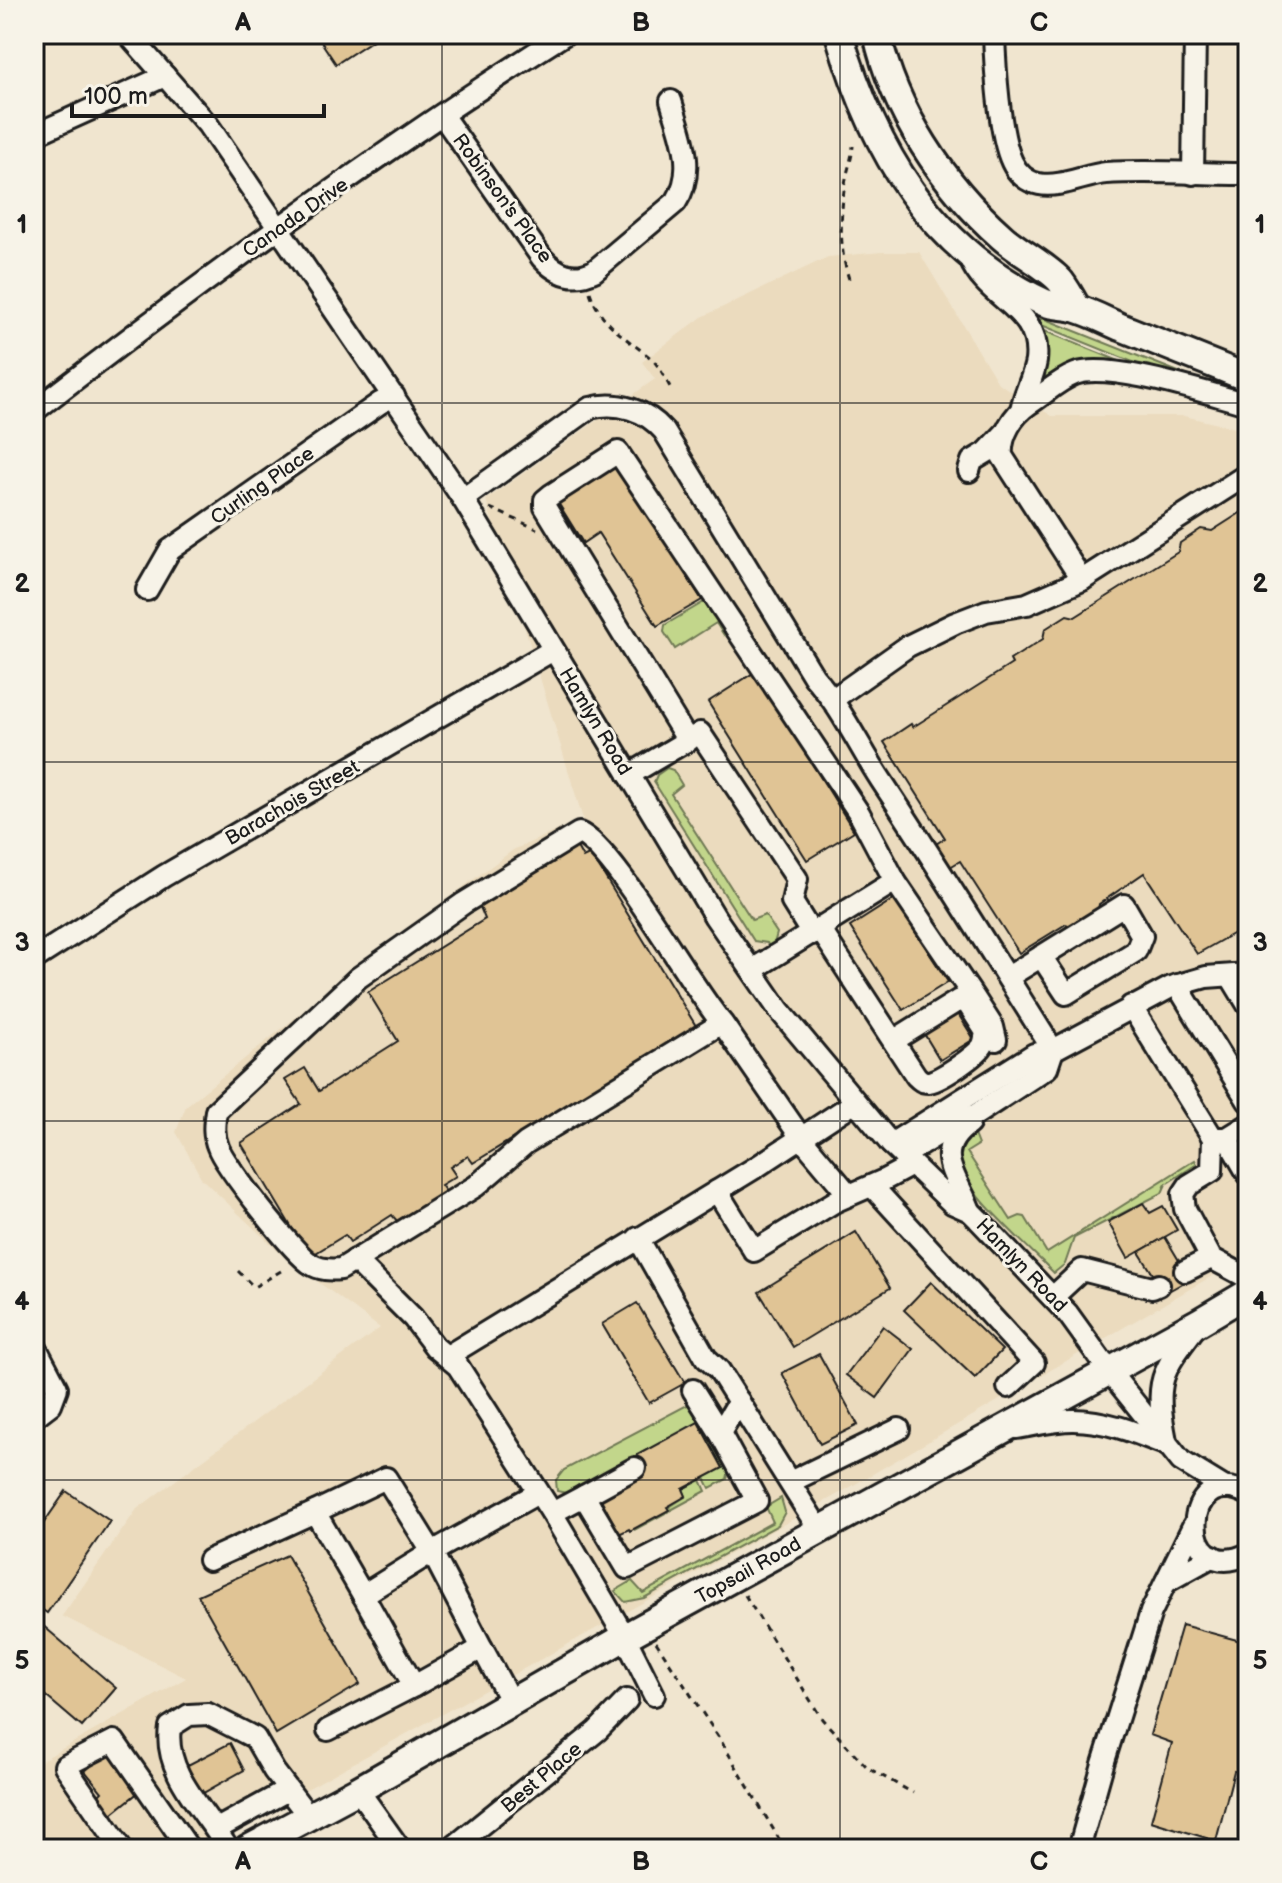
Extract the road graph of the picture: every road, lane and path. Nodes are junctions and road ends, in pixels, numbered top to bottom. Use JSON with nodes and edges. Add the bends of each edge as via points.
{"nodes":[{"id":1,"x":128,"y":34,"type":"edge"},
{"id":2,"x":565,"y":34,"type":"edge"},
{"id":3,"x":839,"y":34,"type":"edge"},
{"id":4,"x":877,"y":34,"type":"edge"},
{"id":5,"x":994,"y":34,"type":"edge"},
{"id":6,"x":1195,"y":34,"type":"edge"},
{"id":7,"x":165,"y":76,"type":"junction"},
{"id":8,"x":671,"y":101,"type":"dead end"},
{"id":9,"x":442,"y":115,"type":"junction"},
{"id":10,"x":34,"y":135,"type":"edge"},
{"id":11,"x":853,"y":146,"type":"dead end"},
{"id":12,"x":1193,"y":174,"type":"junction"},
{"id":13,"x":1248,"y":174,"type":"edge"},
{"id":14,"x":280,"y":228,"type":"junction"},
{"id":15,"x":968,"y":256,"type":"junction"},
{"id":16,"x":849,"y":279,"type":"dead end"},
{"id":17,"x":590,"y":292,"type":"dead end"},
{"id":18,"x":1077,"y":308,"type":"junction"},
{"id":19,"x":1248,"y":378,"type":"edge"},
{"id":20,"x":670,"y":387,"type":"dead end"},
{"id":21,"x":394,"y":396,"type":"junction"},
{"id":22,"x":1248,"y":404,"type":"edge"},
{"id":23,"x":1021,"y":410,"type":"junction"},
{"id":24,"x":34,"y":411,"type":"edge"},
{"id":25,"x":1005,"y":433,"type":"junction"},
{"id":26,"x":969,"y":471,"type":"dead end"},
{"id":27,"x":1248,"y":474,"type":"edge"},
{"id":28,"x":463,"y":499,"type":"junction"},
{"id":29,"x":486,"y":506,"type":"dead end"},
{"id":30,"x":556,"y":529,"type":"junction"},
{"id":31,"x":1082,"y":580,"type":"junction"},
{"id":32,"x":147,"y":590,"type":"dead end"},
{"id":33,"x":553,"y":650,"type":"junction"},
{"id":34,"x":833,"y":699,"type":"junction"},
{"id":35,"x":688,"y":741,"type":"junction"},
{"id":36,"x":629,"y":775,"type":"junction"},
{"id":37,"x":895,"y":881,"type":"junction"},
{"id":38,"x":816,"y":931,"type":"junction"},
{"id":39,"x":1041,"y":956,"type":"junction"},
{"id":40,"x":34,"y":959,"type":"edge"},
{"id":41,"x":752,"y":970,"type":"junction"},
{"id":42,"x":1240,"y":976,"type":"edge"},
{"id":43,"x":1008,"y":977,"type":"junction"},
{"id":44,"x":962,"y":982,"type":"junction"},
{"id":45,"x":1177,"y":985,"type":"junction"},
{"id":46,"x":1248,"y":1005,"type":"edge"},
{"id":47,"x":1131,"y":1006,"type":"junction"},
{"id":48,"x":722,"y":1023,"type":"junction"},
{"id":49,"x":890,"y":1035,"type":"junction"},
{"id":50,"x":996,"y":1040,"type":"dead end"},
{"id":51,"x":1053,"y":1050,"type":"junction"},
{"id":52,"x":1248,"y":1101,"type":"edge"},
{"id":53,"x":854,"y":1103,"type":"junction"},
{"id":54,"x":975,"y":1115,"type":"junction"},
{"id":55,"x":1248,"y":1125,"type":"edge"},
{"id":56,"x":1220,"y":1138,"type":"junction"},
{"id":57,"x":802,"y":1139,"type":"junction"},
{"id":58,"x":902,"y":1155,"type":"junction"},
{"id":59,"x":1248,"y":1174,"type":"edge"},
{"id":60,"x":872,"y":1186,"type":"junction"},
{"id":61,"x":717,"y":1191,"type":"junction"},
{"id":62,"x":849,"y":1195,"type":"junction"},
{"id":63,"x":970,"y":1211,"type":"junction"},
{"id":64,"x":638,"y":1238,"type":"junction"},
{"id":65,"x":303,"y":1258,"type":"junction"},
{"id":66,"x":1211,"y":1258,"type":"junction"},
{"id":67,"x":355,"y":1260,"type":"junction"},
{"id":68,"x":238,"y":1271,"type":"dead end"},
{"id":69,"x":1185,"y":1271,"type":"dead end"},
{"id":70,"x":1248,"y":1278,"type":"edge"},
{"id":71,"x":1159,"y":1285,"type":"dead end"},
{"id":72,"x":1248,"y":1293,"type":"edge"},
{"id":73,"x":1053,"y":1297,"type":"junction"},
{"id":74,"x":1199,"y":1322,"type":"junction"},
{"id":75,"x":34,"y":1344,"type":"edge"},
{"id":76,"x":449,"y":1355,"type":"junction"},
{"id":77,"x":1109,"y":1371,"type":"junction"},
{"id":78,"x":1008,"y":1387,"type":"dead end"},
{"id":79,"x":693,"y":1390,"type":"dead end"},
{"id":80,"x":739,"y":1401,"type":"junction"},
{"id":81,"x":34,"y":1417,"type":"edge"},
{"id":82,"x":899,"y":1429,"type":"dead end"},
{"id":83,"x":1004,"y":1430,"type":"junction"},
{"id":84,"x":720,"y":1433,"type":"junction"},
{"id":85,"x":1167,"y":1445,"type":"junction"},
{"id":86,"x":1181,"y":1461,"type":"junction"},
{"id":87,"x":635,"y":1468,"type":"dead end"},
{"id":88,"x":790,"y":1482,"type":"junction"},
{"id":89,"x":1225,"y":1488,"type":"junction"},
{"id":90,"x":538,"y":1493,"type":"junction"},
{"id":91,"x":1248,"y":1494,"type":"edge"},
{"id":92,"x":584,"y":1496,"type":"junction"},
{"id":93,"x":315,"y":1512,"type":"junction"},
{"id":94,"x":552,"y":1513,"type":"junction"},
{"id":95,"x":1196,"y":1516,"type":"junction"},
{"id":96,"x":820,"y":1531,"type":"junction"},
{"id":97,"x":432,"y":1552,"type":"junction"},
{"id":98,"x":1248,"y":1554,"type":"edge"},
{"id":99,"x":1213,"y":1556,"type":"junction"},
{"id":100,"x":209,"y":1560,"type":"dead end"},
{"id":101,"x":735,"y":1578,"type":"junction"},
{"id":102,"x":1166,"y":1582,"type":"junction"},
{"id":103,"x":363,"y":1595,"type":"junction"},
{"id":104,"x":636,"y":1631,"type":"junction"},
{"id":105,"x":482,"y":1648,"type":"junction"},
{"id":106,"x":414,"y":1686,"type":"junction"},
{"id":107,"x":654,"y":1695,"type":"dead end"},
{"id":108,"x":627,"y":1700,"type":"dead end"},
{"id":109,"x":511,"y":1702,"type":"junction"},
{"id":110,"x":328,"y":1730,"type":"dead end"},
{"id":111,"x":288,"y":1790,"type":"junction"},
{"id":112,"x":358,"y":1790,"type":"junction"},
{"id":113,"x":913,"y":1793,"type":"dead end"},
{"id":114,"x":309,"y":1817,"type":"junction"},
{"id":115,"x":217,"y":1829,"type":"junction"},
{"id":116,"x":122,"y":1849,"type":"edge"},
{"id":117,"x":189,"y":1849,"type":"edge"},
{"id":118,"x":228,"y":1849,"type":"edge"},
{"id":119,"x":248,"y":1849,"type":"edge"},
{"id":120,"x":400,"y":1849,"type":"edge"},
{"id":121,"x":451,"y":1849,"type":"edge"},
{"id":122,"x":785,"y":1849,"type":"edge"},
{"id":123,"x":1079,"y":1849,"type":"edge"}],
"edges":[{"from":1,"to":7,"type":"street","name":"Hamlyn Road"},
{"from":2,"to":9,"type":"street","name":"Canada Drive"},
{"from":3,"to":15,"type":"main road","via":[[860,97],[887,151],[925,210]]},
{"from":4,"to":18,"type":"main road","via":[[899,98],[942,171],[1004,239],[1059,279]]},
{"from":5,"to":12,"type":"street","via":[[1009,154],[1029,181],[1049,185],[1103,174]]},
{"from":6,"to":12,"type":"street"},
{"from":7,"to":10,"type":"street"},
{"from":7,"to":14,"type":"street","name":"Hamlyn Road","via":[[208,125]]},
{"from":8,"to":9,"type":"street","name":"Robinson's Place","via":[[688,157],[682,193],[594,271],[572,277],[542,258]]},
{"from":9,"to":14,"type":"street","name":"Canada Drive"},
{"from":11,"to":16,"type":"path","via":[[842,225],[842,259]]},
{"from":12,"to":13,"type":"street"},
{"from":14,"to":21,"type":"street","name":"Hamlyn Road"},
{"from":14,"to":24,"type":"street","name":"Canada Drive"},
{"from":15,"to":18,"type":"main road","via":[[1046,304]]},
{"from":15,"to":23,"type":"street","via":[[976,275],[1032,329],[1036,363]]},
{"from":17,"to":20,"type":"path","via":[[603,316],[653,361]]},
{"from":18,"to":19,"type":"main road"},
{"from":21,"to":28,"type":"street","name":"Hamlyn Road"},
{"from":21,"to":32,"type":"street","name":"Curling Place","via":[[170,550]]},
{"from":22,"to":23,"type":"street","via":[[1103,370],[1077,373]]},
{"from":23,"to":25,"type":"street"},
{"from":25,"to":26,"type":"street","via":[[972,461]]},
{"from":25,"to":31,"type":"street","via":[[1002,456]]},
{"from":27,"to":31,"type":"street"},
{"from":28,"to":33,"type":"street","name":"Hamlyn Road"},
{"from":28,"to":34,"type":"street","via":[[590,408],[624,408],[652,417],[814,677]]},
{"from":29,"to":30,"type":"path","via":[[543,531]]},
{"from":30,"to":35,"type":"street"},
{"from":30,"to":37,"type":"street","via":[[545,500],[618,452],[859,813]]},
{"from":31,"to":34,"type":"street","via":[[1038,601],[978,613],[946,627],[908,646]]},
{"from":33,"to":36,"type":"street","name":"Hamlyn Road"},
{"from":33,"to":40,"type":"street","name":"Barachois Street","via":[[164,876]]},
{"from":34,"to":43,"type":"street"},
{"from":35,"to":36,"type":"street"},
{"from":35,"to":38,"type":"street","via":[[700,733],[797,879],[792,902]]},
{"from":36,"to":41,"type":"street","name":"Hamlyn Road"},
{"from":37,"to":38,"type":"street"},
{"from":37,"to":44,"type":"street"},
{"from":38,"to":41,"type":"street"},
{"from":38,"to":49,"type":"street"},
{"from":39,"to":39,"type":"street","via":[[1124,905],[1142,936],[1136,951],[1066,994]]},
{"from":39,"to":43,"type":"street"},
{"from":41,"to":53,"type":"street","name":"Hamlyn Road"},
{"from":42,"to":45,"type":"street"},
{"from":42,"to":46,"type":"street"},
{"from":43,"to":51,"type":"street"},
{"from":44,"to":49,"type":"street"},
{"from":44,"to":50,"type":"street"},
{"from":45,"to":47,"type":"street"},
{"from":45,"to":52,"type":"street"},
{"from":47,"to":51,"type":"street"},
{"from":47,"to":56,"type":"street"},
{"from":48,"to":57,"type":"street"},
{"from":48,"to":65,"type":"street","via":[[598,847],[589,837],[572,836],[358,978],[216,1111],[219,1152]]},
{"from":48,"to":67,"type":"street","via":[[526,1143],[476,1186]]},
{"from":49,"to":49,"type":"street","via":[[924,1082],[980,1050],[986,1032],[968,1004],[959,1000]]},
{"from":51,"to":54,"type":"street","via":[[1047,1068]]},
{"from":51,"to":58,"type":"street","via":[[1034,1054]]},
{"from":53,"to":57,"type":"street"},
{"from":53,"to":58,"type":"street","name":"Hamlyn Road"},
{"from":54,"to":58,"type":"street"},
{"from":54,"to":63,"type":"street","via":[[954,1138],[949,1158]]},
{"from":55,"to":56,"type":"street"},
{"from":56,"to":59,"type":"street"},
{"from":56,"to":66,"type":"street","via":[[1212,1171],[1183,1194],[1185,1209]]},
{"from":57,"to":61,"type":"street"},
{"from":57,"to":62,"type":"street"},
{"from":58,"to":60,"type":"street"},
{"from":58,"to":63,"type":"street","name":"Hamlyn Road","via":[[952,1203]]},
{"from":60,"to":62,"type":"street"},
{"from":60,"to":78,"type":"street","via":[[1034,1363]]},
{"from":61,"to":62,"type":"street","via":[[754,1251]]},
{"from":61,"to":64,"type":"street"},
{"from":63,"to":73,"type":"street","name":"Hamlyn Road"},
{"from":64,"to":76,"type":"street"},
{"from":64,"to":80,"type":"street","via":[[706,1358]]},
{"from":65,"to":67,"type":"street","via":[[332,1270]]},
{"from":65,"to":68,"type":"path","via":[[254,1287]]},
{"from":66,"to":69,"type":"street"},
{"from":66,"to":70,"type":"street"},
{"from":67,"to":76,"type":"street","via":[[435,1347]]},
{"from":71,"to":73,"type":"street","via":[[1152,1288],[1082,1270]]},
{"from":72,"to":74,"type":"main road","name":"Topsail Road"},
{"from":73,"to":77,"type":"street","name":"Hamlyn Road"},
{"from":74,"to":77,"type":"main road","name":"Topsail Road"},
{"from":74,"to":85,"type":"street","via":[[1160,1384]]},
{"from":75,"to":81,"type":"street","via":[[57,1388],[51,1404]]},
{"from":76,"to":90,"type":"street"},
{"from":77,"to":83,"type":"main road","name":"Topsail Road"},
{"from":77,"to":85,"type":"street","name":"Hamlyn Road"},
{"from":79,"to":84,"type":"street"},
{"from":80,"to":84,"type":"street"},
{"from":80,"to":88,"type":"street"},
{"from":82,"to":88,"type":"street"},
{"from":83,"to":85,"type":"street","via":[[1076,1420],[1121,1428]]},
{"from":83,"to":96,"type":"main road","name":"Topsail Road"},
{"from":84,"to":92,"type":"street","via":[[757,1501],[627,1568]]},
{"from":85,"to":86,"type":"street","name":"Hamlyn Road"},
{"from":86,"to":89,"type":"street"},
{"from":86,"to":95,"type":"street"},
{"from":87,"to":92,"type":"street"},
{"from":88,"to":96,"type":"street"},
{"from":89,"to":91,"type":"street"},
{"from":89,"to":95,"type":"street","via":[[1205,1497]]},
{"from":90,"to":94,"type":"street"},
{"from":90,"to":97,"type":"street"},
{"from":92,"to":94,"type":"street"},
{"from":93,"to":97,"type":"street","via":[[386,1478]]},
{"from":93,"to":100,"type":"street"},
{"from":93,"to":103,"type":"street"},
{"from":94,"to":104,"type":"street"},
{"from":95,"to":99,"type":"street","via":[[1199,1544]]},
{"from":95,"to":102,"type":"street"},
{"from":96,"to":101,"type":"main road","name":"Topsail Road"},
{"from":97,"to":103,"type":"street"},
{"from":97,"to":105,"type":"street"},
{"from":98,"to":99,"type":"street","via":[[1231,1560]]},
{"from":99,"to":102,"type":"street"},
{"from":101,"to":104,"type":"main road","name":"Topsail Road"},
{"from":101,"to":113,"type":"path","via":[[822,1719],[868,1768]]},
{"from":102,"to":123,"type":"street","via":[[1151,1612]]},
{"from":103,"to":106,"type":"street"},
{"from":104,"to":107,"type":"street"},
{"from":104,"to":109,"type":"main road","name":"Topsail Road"},
{"from":104,"to":122,"type":"path","via":[[721,1741]]},
{"from":105,"to":106,"type":"street"},
{"from":105,"to":109,"type":"street"},
{"from":106,"to":110,"type":"street"},
{"from":108,"to":121,"type":"street","name":"Best Place","via":[[597,1731]]},
{"from":109,"to":112,"type":"main road","name":"Topsail Road"},
{"from":111,"to":114,"type":"street"},
{"from":111,"to":115,"type":"street"},
{"from":111,"to":115,"type":"street","via":[[255,1738],[208,1714],[189,1715],[170,1727],[168,1743],[174,1766]]},
{"from":112,"to":114,"type":"main road","name":"Topsail Road"},
{"from":112,"to":120,"type":"street"},
{"from":114,"to":119,"type":"main road","name":"Topsail Road"},
{"from":115,"to":118,"type":"street"},
{"from":116,"to":117,"type":"street","via":[[65,1766],[114,1741]]}]}
